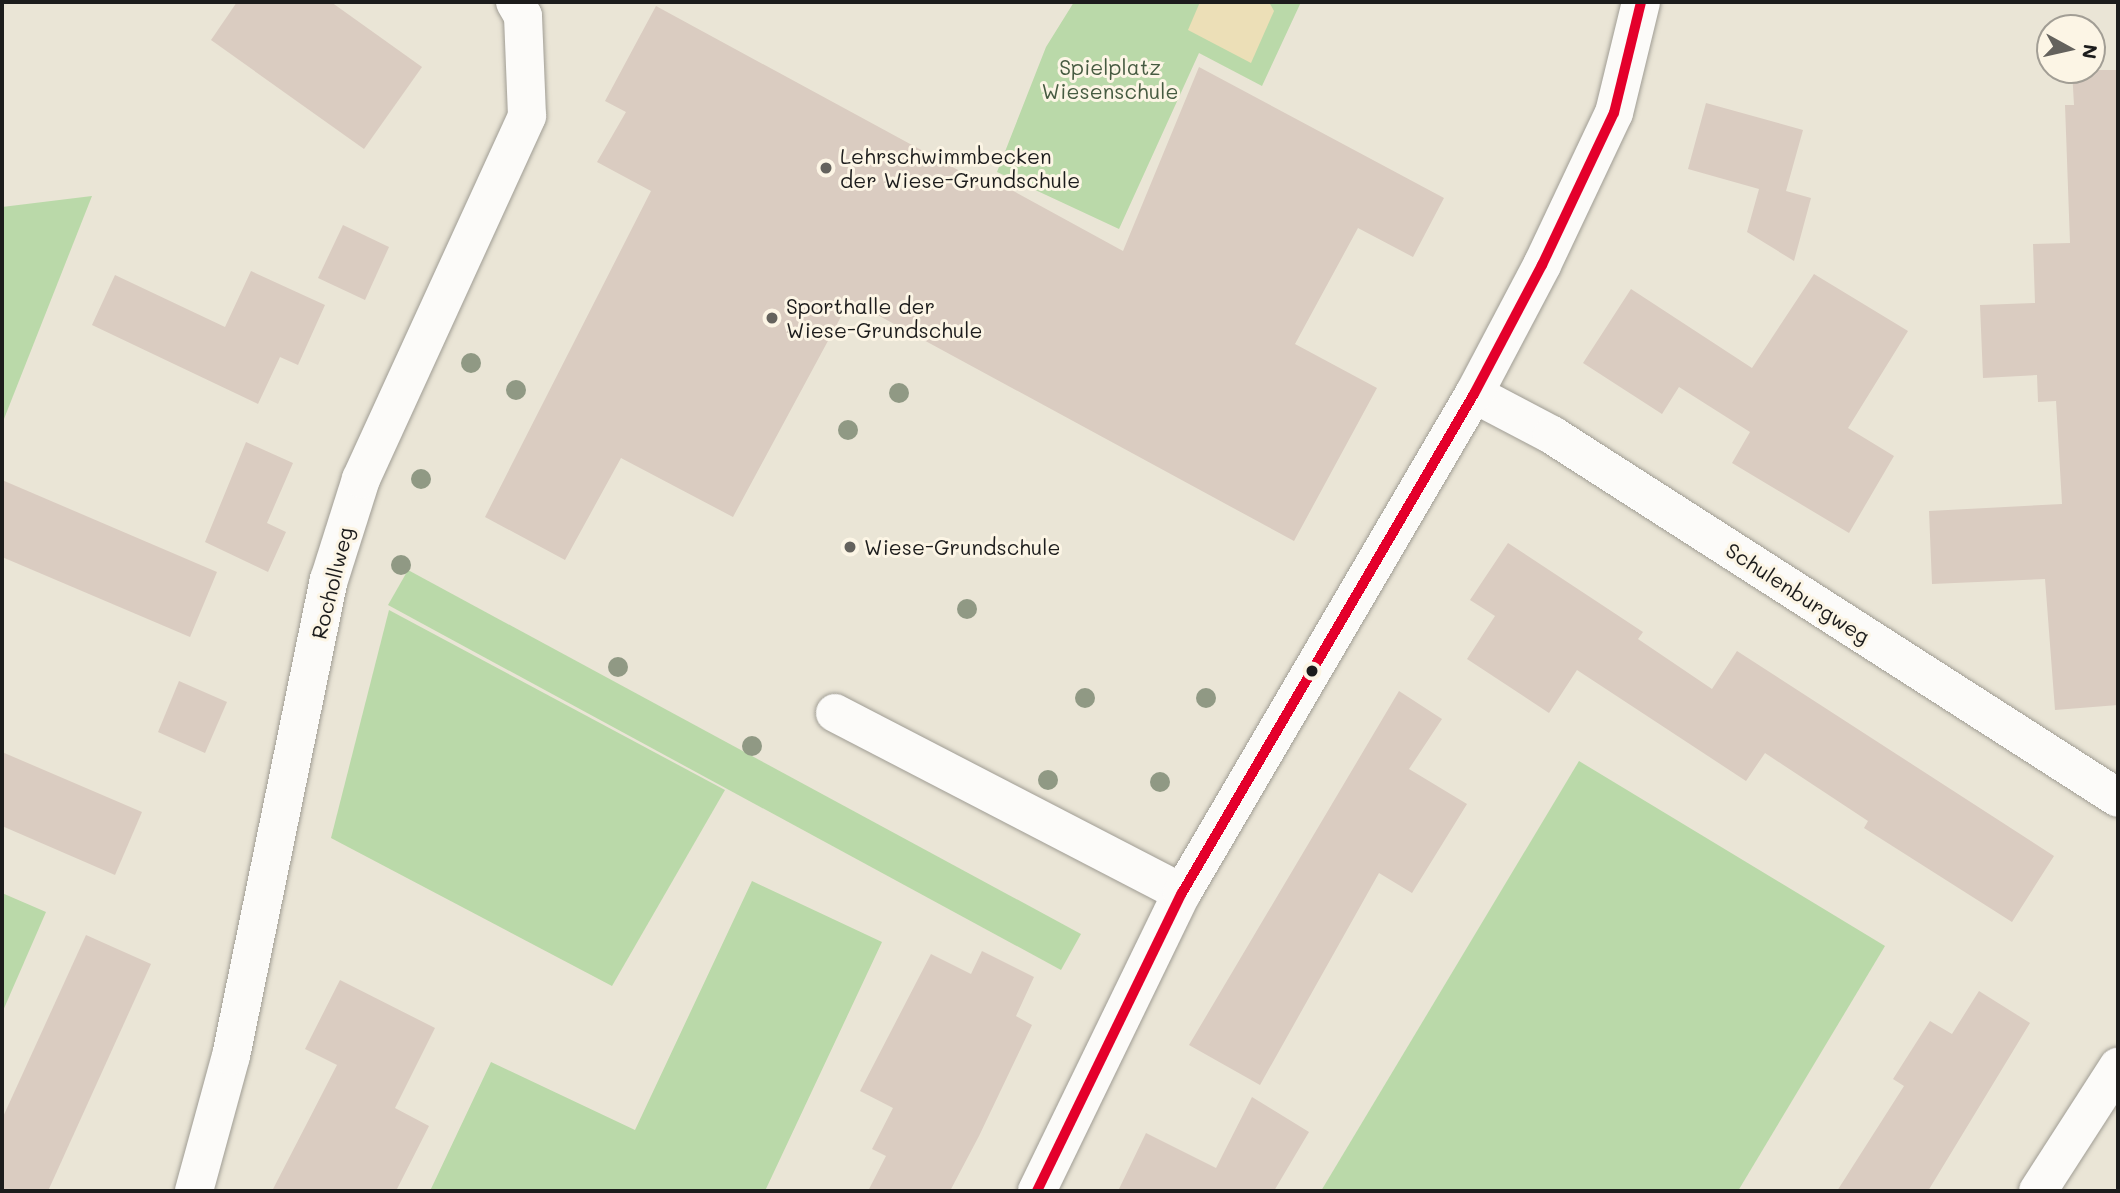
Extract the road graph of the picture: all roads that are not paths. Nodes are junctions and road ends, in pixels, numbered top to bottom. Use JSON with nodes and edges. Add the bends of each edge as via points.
{"nodes":[{"id":1,"x":515,"y":2,"type":"edge"},
{"id":2,"x":1641,"y":2,"type":"edge"},
{"id":3,"x":1474,"y":394,"type":"junction"},
{"id":4,"x":835,"y":713,"type":"dead end"},
{"id":5,"x":2118,"y":798,"type":"edge"},
{"id":6,"x":1182,"y":894,"type":"junction"},
{"id":7,"x":2118,"y":1067,"type":"edge"},
{"id":8,"x":194,"y":1191,"type":"edge"},
{"id":9,"x":1037,"y":1191,"type":"edge"},
{"id":10,"x":2038,"y":1191,"type":"edge"}],
"edges":[{"from":1,"to":8,"type":"street","name":"Rochollweg","via":[[523,16],[527,116],[361,479],[333,568],[231,1056]]},
{"from":2,"to":3,"type":"street","via":[[1614,113]]},
{"from":3,"to":5,"type":"street","name":"Schulenburgweg","via":[[1552,435]]},
{"from":3,"to":6,"type":"street"},
{"from":4,"to":6,"type":"street"},
{"from":6,"to":9,"type":"street"},
{"from":7,"to":10,"type":"street"}]}
